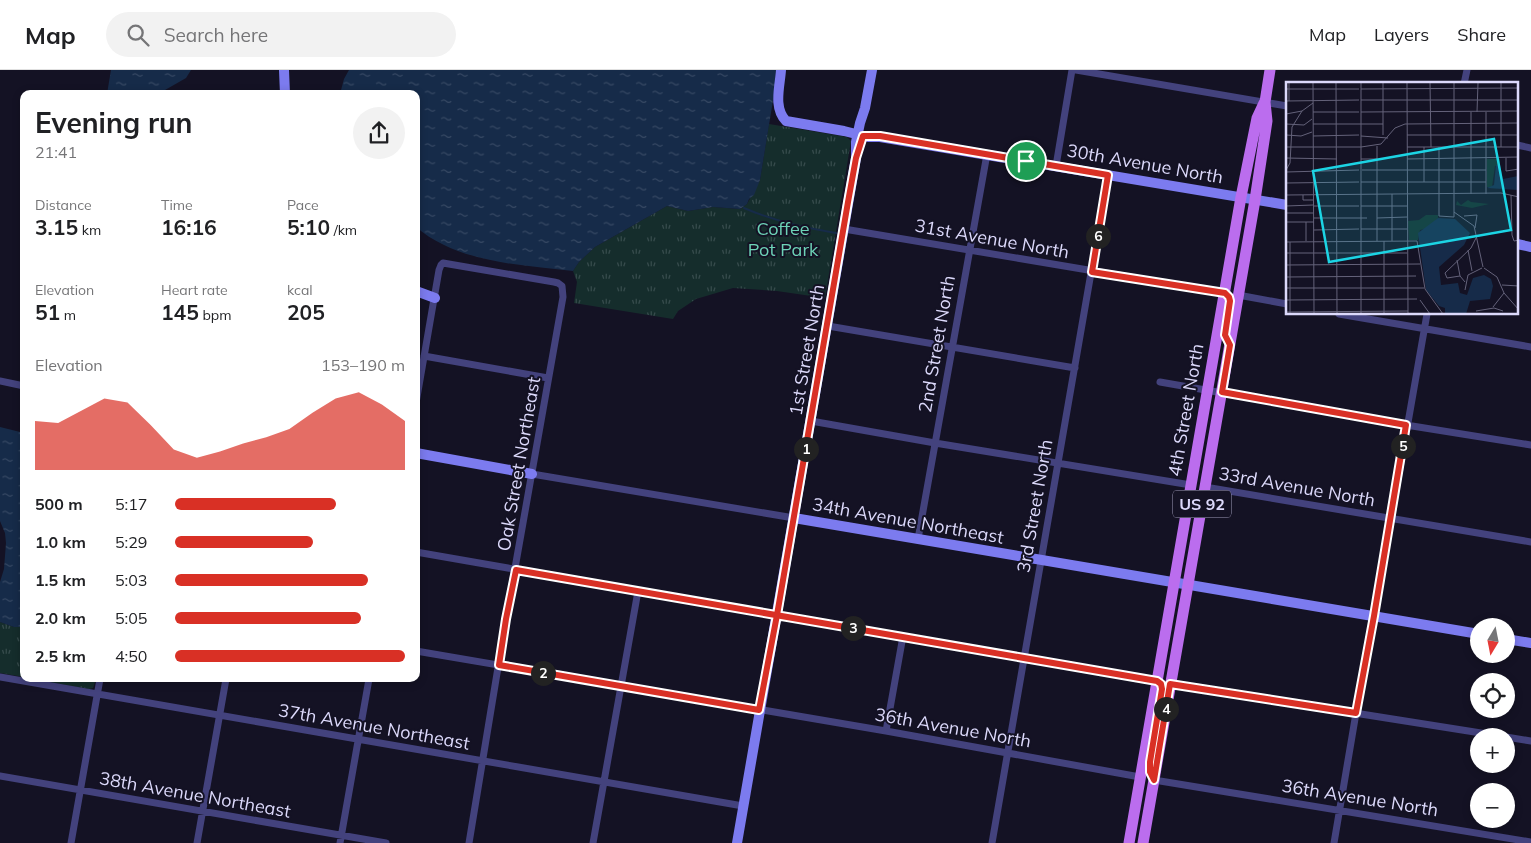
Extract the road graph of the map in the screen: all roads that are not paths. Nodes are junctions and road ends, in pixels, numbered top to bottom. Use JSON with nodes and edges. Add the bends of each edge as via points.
{"nodes":[{"id":1,"x":284,"y":70,"type":"edge"},
{"id":2,"x":781,"y":70,"type":"edge"},
{"id":3,"x":872,"y":70,"type":"edge"},
{"id":4,"x":1074,"y":70,"type":"edge"},
{"id":5,"x":1270,"y":70,"type":"edge"},
{"id":6,"x":285,"y":90,"type":"edge"},
{"id":7,"x":1265,"y":102,"type":"junction"},
{"id":8,"x":1286,"y":106,"type":"edge"},
{"id":9,"x":861,"y":133,"type":"junction"},
{"id":10,"x":1518,"y":146,"type":"edge"},
{"id":11,"x":1531,"y":148,"type":"edge"},
{"id":12,"x":987,"y":154,"type":"junction"},
{"id":13,"x":1056,"y":166,"type":"junction"},
{"id":14,"x":1108,"y":175,"type":"junction"},
{"id":15,"x":1241,"y":197,"type":"junction"},
{"id":16,"x":1255,"y":200,"type":"junction"},
{"id":17,"x":1286,"y":205,"type":"edge"},
{"id":18,"x":844,"y":229,"type":"junction"},
{"id":19,"x":1518,"y":244,"type":"edge"},
{"id":20,"x":1531,"y":247,"type":"edge"},
{"id":21,"x":969,"y":251,"type":"junction"},
{"id":22,"x":1092,"y":272,"type":"junction"},
{"id":23,"x":420,"y":293,"type":"edge"},
{"id":24,"x":1225,"y":293,"type":"junction"},
{"id":25,"x":1238,"y":296,"type":"junction"},
{"id":26,"x":434,"y":298,"type":"junction"},
{"id":27,"x":1286,"y":304,"type":"edge"},
{"id":28,"x":1345,"y":315,"type":"edge"},
{"id":29,"x":1426,"y":315,"type":"edge"},
{"id":30,"x":828,"y":326,"type":"junction"},
{"id":31,"x":1424,"y":329,"type":"junction"},
{"id":32,"x":1230,"y":345,"type":"junction"},
{"id":33,"x":952,"y":346,"type":"junction"},
{"id":34,"x":1531,"y":347,"type":"edge"},
{"id":35,"x":424,"y":356,"type":"junction"},
{"id":36,"x":1075,"y":368,"type":"junction"},
{"id":37,"x":548,"y":378,"type":"junction"},
{"id":38,"x":420,"y":380,"type":"edge"},
{"id":39,"x":0,"y":381,"type":"edge"},
{"id":40,"x":1160,"y":382,"type":"dead end"},
{"id":41,"x":20,"y":385,"type":"edge"},
{"id":42,"x":1208,"y":390,"type":"junction"},
{"id":43,"x":1222,"y":392,"type":"junction"},
{"id":44,"x":811,"y":421,"type":"junction"},
{"id":45,"x":1406,"y":425,"type":"junction"},
{"id":46,"x":1199,"y":439,"type":"junction"},
{"id":47,"x":935,"y":443,"type":"junction"},
{"id":48,"x":1531,"y":445,"type":"edge"},
{"id":49,"x":420,"y":454,"type":"edge"},
{"id":50,"x":1058,"y":463,"type":"junction"},
{"id":51,"x":532,"y":474,"type":"junction"},
{"id":52,"x":1191,"y":485,"type":"junction"},
{"id":53,"x":1205,"y":487,"type":"junction"},
{"id":54,"x":794,"y":518,"type":"junction"},
{"id":55,"x":1390,"y":518,"type":"junction"},
{"id":56,"x":918,"y":539,"type":"junction"},
{"id":57,"x":1531,"y":542,"type":"edge"},
{"id":58,"x":420,"y":553,"type":"edge"},
{"id":59,"x":1041,"y":559,"type":"junction"},
{"id":60,"x":516,"y":570,"type":"junction"},
{"id":61,"x":1174,"y":582,"type":"junction"},
{"id":62,"x":1188,"y":585,"type":"junction"},
{"id":63,"x":638,"y":591,"type":"junction"},
{"id":64,"x":777,"y":615,"type":"junction"},
{"id":65,"x":1374,"y":616,"type":"junction"},
{"id":66,"x":1470,"y":632,"type":"edge"},
{"id":67,"x":903,"y":636,"type":"junction"},
{"id":68,"x":1515,"y":640,"type":"edge"},
{"id":69,"x":1531,"y":643,"type":"edge"},
{"id":70,"x":420,"y":652,"type":"edge"},
{"id":71,"x":1024,"y":657,"type":"junction"},
{"id":72,"x":499,"y":665,"type":"junction"},
{"id":73,"x":0,"y":677,"type":"edge"},
{"id":74,"x":20,"y":681,"type":"edge"},
{"id":75,"x":1157,"y":681,"type":"junction"},
{"id":76,"x":29,"y":682,"type":"edge"},
{"id":77,"x":99,"y":682,"type":"edge"},
{"id":78,"x":226,"y":682,"type":"edge"},
{"id":79,"x":368,"y":682,"type":"edge"},
{"id":80,"x":1170,"y":684,"type":"junction"},
{"id":81,"x":622,"y":686,"type":"junction"},
{"id":82,"x":97,"y":694,"type":"junction"},
{"id":83,"x":759,"y":710,"type":"junction"},
{"id":84,"x":1356,"y":713,"type":"junction"},
{"id":85,"x":220,"y":716,"type":"junction"},
{"id":86,"x":886,"y":731,"type":"junction"},
{"id":87,"x":1470,"y":731,"type":"edge"},
{"id":88,"x":1515,"y":738,"type":"edge"},
{"id":89,"x":359,"y":739,"type":"junction"},
{"id":90,"x":1531,"y":741,"type":"edge"},
{"id":91,"x":1008,"y":754,"type":"junction"},
{"id":92,"x":482,"y":761,"type":"junction"},
{"id":93,"x":0,"y":776,"type":"edge"},
{"id":94,"x":1140,"y":777,"type":"junction"},
{"id":95,"x":1154,"y":780,"type":"junction"},
{"id":96,"x":604,"y":782,"type":"junction"},
{"id":97,"x":81,"y":790,"type":"junction"},
{"id":98,"x":743,"y":806,"type":"junction"},
{"id":99,"x":1340,"y":810,"type":"junction"},
{"id":100,"x":203,"y":812,"type":"junction"},
{"id":101,"x":1133,"y":816,"type":"junction"},
{"id":102,"x":341,"y":839,"type":"edge"},
{"id":103,"x":1531,"y":842,"type":"edge"},
{"id":104,"x":71,"y":843,"type":"edge"},
{"id":105,"x":197,"y":843,"type":"edge"},
{"id":106,"x":386,"y":843,"type":"edge"},
{"id":107,"x":469,"y":843,"type":"edge"},
{"id":108,"x":593,"y":843,"type":"edge"},
{"id":109,"x":737,"y":843,"type":"edge"},
{"id":110,"x":992,"y":843,"type":"edge"},
{"id":111,"x":1129,"y":843,"type":"edge"},
{"id":112,"x":1135,"y":843,"type":"edge"},
{"id":113,"x":1144,"y":843,"type":"edge"},
{"id":114,"x":1334,"y":843,"type":"edge"}],
"edges":[{"from":1,"to":6,"type":"street"},
{"from":2,"to":9,"type":"street","via":[[778,108],[786,121],[844,131],[853,129]]},
{"from":3,"to":9,"type":"street","name":"1st Street North"},
{"from":4,"to":7,"type":"street"},
{"from":4,"to":13,"type":"street"},
{"from":5,"to":7,"type":"main road","name":"4th Street North","number":"US 92"},
{"from":7,"to":8,"type":"street"},
{"from":7,"to":15,"type":"main road","name":"4th Street North","number":"US 92","via":[[1257,118]]},
{"from":7,"to":16,"type":"main road","name":"4th Street North","number":"US 92","via":[[1267,120]]},
{"from":9,"to":12,"type":"street","name":"30th Avenue North"},
{"from":9,"to":18,"type":"street","name":"1st Street North"},
{"from":10,"to":11,"type":"street"},
{"from":12,"to":13,"type":"street","name":"30th Avenue North"},
{"from":12,"to":21,"type":"street","name":"2nd Street North"},
{"from":13,"to":14,"type":"street","name":"30th Avenue North"},
{"from":14,"to":15,"type":"street","name":"30th Avenue North"},
{"from":14,"to":22,"type":"street","name":"3rd Street North"},
{"from":15,"to":16,"type":"street","name":"30th Avenue North"},
{"from":15,"to":24,"type":"main road","name":"4th Street North","number":"US 92"},
{"from":16,"to":17,"type":"street","name":"30th Avenue North"},
{"from":16,"to":25,"type":"main road","name":"4th Street North","number":"US 92"},
{"from":18,"to":21,"type":"street","name":"31st Avenue North"},
{"from":18,"to":30,"type":"street","name":"1st Street North"},
{"from":19,"to":20,"type":"street"},
{"from":21,"to":22,"type":"street","name":"31st Avenue North"},
{"from":21,"to":33,"type":"street","name":"2nd Street North"},
{"from":22,"to":24,"type":"street","name":"31st Avenue North"},
{"from":22,"to":36,"type":"street","name":"3rd Street North"},
{"from":23,"to":26,"type":"street"},
{"from":24,"to":32,"type":"main road","via":[[1230,301],[1225,335]]},
{"from":24,"to":42,"type":"main road","name":"4th Street North","number":"US 92"},
{"from":25,"to":27,"type":"street"},
{"from":25,"to":32,"type":"main road","name":"4th Street North","number":"US 92"},
{"from":26,"to":35,"type":"street"},
{"from":26,"to":37,"type":"street","name":"Oak Street Northeast","via":[[443,263],[558,283],[562,286],[563,297]]},
{"from":28,"to":31,"type":"street"},
{"from":29,"to":31,"type":"street"},
{"from":30,"to":33,"type":"street"},
{"from":30,"to":44,"type":"street","name":"1st Street North"},
{"from":31,"to":34,"type":"street"},
{"from":31,"to":45,"type":"street"},
{"from":32,"to":43,"type":"main road","name":"4th Street North","number":"US 92"},
{"from":33,"to":36,"type":"street"},
{"from":33,"to":47,"type":"street","name":"2nd Street North"},
{"from":35,"to":37,"type":"street"},
{"from":35,"to":38,"type":"street"},
{"from":36,"to":50,"type":"street","name":"3rd Street North"},
{"from":37,"to":51,"type":"street","name":"Oak Street Northeast"},
{"from":39,"to":41,"type":"street"},
{"from":40,"to":42,"type":"street"},
{"from":42,"to":43,"type":"street"},
{"from":42,"to":46,"type":"main road","name":"4th Street North","number":"US 92"},
{"from":43,"to":45,"type":"street"},
{"from":43,"to":53,"type":"main road","name":"4th Street North","number":"US 92"},
{"from":44,"to":47,"type":"street"},
{"from":44,"to":54,"type":"street","name":"1st Street North"},
{"from":45,"to":48,"type":"street"},
{"from":45,"to":55,"type":"street"},
{"from":46,"to":52,"type":"main road","name":"4th Street North","number":"US 92"},
{"from":46,"to":53,"type":"main road","via":[[1204,451],[1199,481]]},
{"from":47,"to":50,"type":"street"},
{"from":47,"to":56,"type":"street","name":"2nd Street North"},
{"from":49,"to":51,"type":"street","name":"34th Avenue Northeast"},
{"from":50,"to":52,"type":"street"},
{"from":50,"to":59,"type":"street","name":"3rd Street North"},
{"from":51,"to":54,"type":"street","name":"34th Avenue Northeast"},
{"from":51,"to":60,"type":"street","name":"Oak Street Northeast"},
{"from":52,"to":61,"type":"main road","name":"4th Street North","number":"US 92"},
{"from":53,"to":55,"type":"street","name":"33rd Avenue North"},
{"from":53,"to":62,"type":"main road","name":"4th Street North","number":"US 92"},
{"from":54,"to":56,"type":"street","name":"34th Avenue Northeast"},
{"from":54,"to":64,"type":"street","name":"1st Street North"},
{"from":55,"to":57,"type":"street","name":"33rd Avenue North"},
{"from":55,"to":65,"type":"street"},
{"from":56,"to":59,"type":"street","name":"34th Avenue Northeast"},
{"from":58,"to":60,"type":"street"},
{"from":59,"to":61,"type":"street","name":"34th Avenue Northeast"},
{"from":59,"to":71,"type":"street","name":"3rd Street North"},
{"from":60,"to":63,"type":"street"},
{"from":60,"to":72,"type":"street","name":"Oak Street Northeast"},
{"from":61,"to":62,"type":"street","name":"34th Avenue Northeast"},
{"from":61,"to":75,"type":"main road","name":"4th Street North","number":"US 92"},
{"from":62,"to":65,"type":"street","name":"34th Avenue Northeast"},
{"from":62,"to":80,"type":"main road","name":"4th Street North","number":"US 92"},
{"from":63,"to":64,"type":"street"},
{"from":63,"to":81,"type":"street"},
{"from":64,"to":67,"type":"street"},
{"from":64,"to":83,"type":"street","name":"1st Street North"},
{"from":65,"to":66,"type":"street","name":"34th Avenue Northeast"},
{"from":65,"to":84,"type":"street"},
{"from":67,"to":71,"type":"street"},
{"from":67,"to":86,"type":"street"},
{"from":68,"to":69,"type":"street"},
{"from":70,"to":72,"type":"street","name":"36th Avenue North"},
{"from":71,"to":75,"type":"street"},
{"from":71,"to":91,"type":"street","name":"3rd Street North"},
{"from":72,"to":81,"type":"street","name":"36th Avenue North"},
{"from":72,"to":92,"type":"street","name":"Oak Street Northeast"},
{"from":73,"to":74,"type":"street","name":"37th Avenue Northeast"},
{"from":75,"to":94,"type":"main road","name":"4th Street North","number":"US 92"},
{"from":75,"to":95,"type":"main road","via":[[1162,689],[1150,762]]},
{"from":76,"to":82,"type":"street","name":"37th Avenue Northeast"},
{"from":77,"to":82,"type":"street"},
{"from":78,"to":85,"type":"street"},
{"from":79,"to":89,"type":"street"},
{"from":80,"to":84,"type":"street"},
{"from":80,"to":95,"type":"main road","name":"4th Street North","number":"US 92"},
{"from":81,"to":83,"type":"street","name":"36th Avenue North"},
{"from":81,"to":96,"type":"street"},
{"from":82,"to":85,"type":"street","name":"37th Avenue Northeast"},
{"from":82,"to":97,"type":"street"},
{"from":83,"to":86,"type":"street","name":"36th Avenue North"},
{"from":83,"to":98,"type":"street","name":"1st Street North"},
{"from":84,"to":87,"type":"street"},
{"from":84,"to":99,"type":"street"},
{"from":85,"to":89,"type":"street","name":"37th Avenue Northeast"},
{"from":85,"to":100,"type":"street"},
{"from":86,"to":91,"type":"street","name":"36th Avenue North"},
{"from":88,"to":90,"type":"street"},
{"from":89,"to":92,"type":"street","name":"37th Avenue Northeast"},
{"from":89,"to":102,"type":"street"},
{"from":91,"to":94,"type":"street","name":"36th Avenue North"},
{"from":91,"to":110,"type":"street","name":"3rd Street North"},
{"from":92,"to":96,"type":"street","name":"37th Avenue Northeast"},
{"from":92,"to":107,"type":"street","name":"Oak Street Northeast"},
{"from":93,"to":97,"type":"street","name":"38th Avenue Northeast"},
{"from":94,"to":101,"type":"main road","name":"4th Street North","number":"US 92"},
{"from":95,"to":99,"type":"street","name":"36th Avenue North"},
{"from":95,"to":113,"type":"main road","name":"4th Street North","number":"US 92"},
{"from":96,"to":98,"type":"street","name":"37th Avenue Northeast"},
{"from":96,"to":108,"type":"street"},
{"from":97,"to":100,"type":"street","name":"38th Avenue Northeast"},
{"from":97,"to":104,"type":"street"},
{"from":98,"to":109,"type":"street","name":"1st Street North"},
{"from":99,"to":103,"type":"street","name":"36th Avenue North"},
{"from":99,"to":114,"type":"street"},
{"from":100,"to":102,"type":"street","name":"38th Avenue Northeast"},
{"from":100,"to":105,"type":"street"},
{"from":101,"to":111,"type":"main road","name":"4th Street North","number":"US 92"},
{"from":101,"to":112,"type":"main road","via":[[1138,824]]},
{"from":102,"to":106,"type":"street","name":"38th Avenue Northeast"}]}
